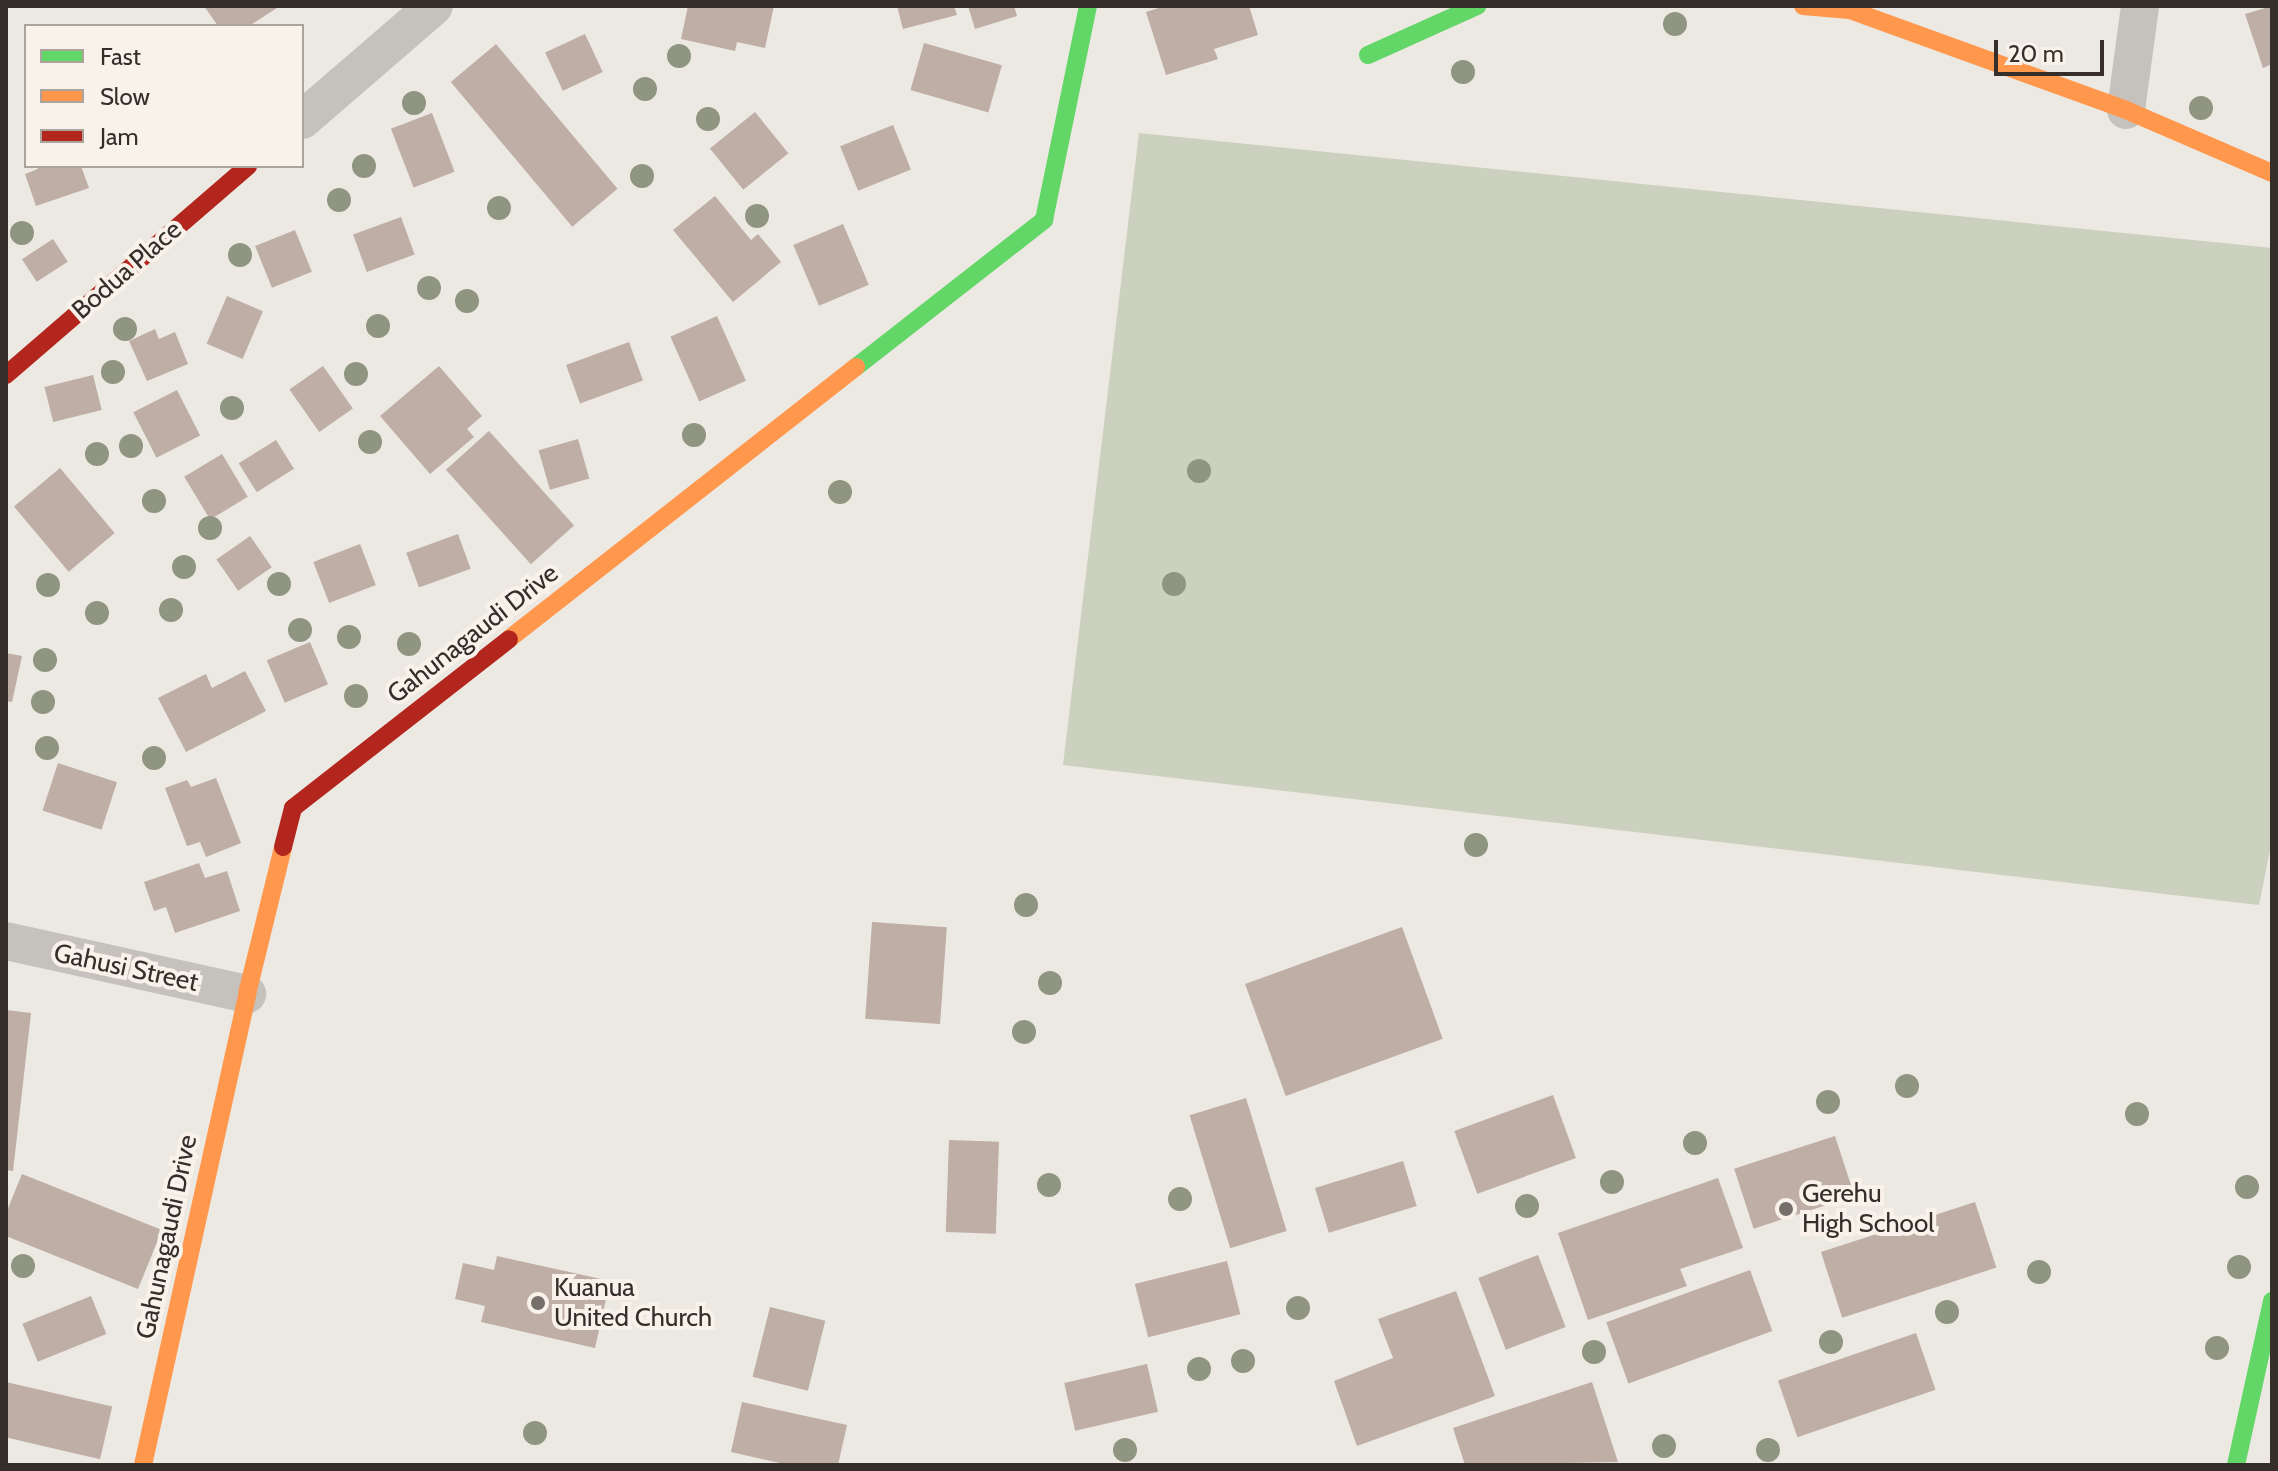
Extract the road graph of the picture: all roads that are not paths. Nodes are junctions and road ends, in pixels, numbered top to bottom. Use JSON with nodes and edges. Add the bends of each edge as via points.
{"nodes":[{"id":1,"x":434,"y":6,"type":"edge"},
{"id":2,"x":1088,"y":6,"type":"edge"},
{"id":3,"x":1477,"y":6,"type":"edge"},
{"id":4,"x":1803,"y":6,"type":"edge"},
{"id":5,"x":2140,"y":6,"type":"edge"},
{"id":6,"x":1368,"y":55,"type":"dead end"},
{"id":7,"x":2126,"y":110,"type":"junction"},
{"id":8,"x":304,"y":118,"type":"edge"},
{"id":9,"x":246,"y":168,"type":"edge"},
{"id":10,"x":2272,"y":173,"type":"edge"},
{"id":11,"x":6,"y":375,"type":"edge"},
{"id":12,"x":6,"y":941,"type":"edge"},
{"id":13,"x":247,"y":994,"type":"junction"},
{"id":14,"x":2272,"y":1301,"type":"edge"},
{"id":15,"x":143,"y":1465,"type":"edge"},
{"id":16,"x":2236,"y":1465,"type":"edge"}],
"edges":[{"from":1,"to":8,"type":"street"},
{"from":2,"to":13,"type":"street","name":"Gahunagaudi Drive","via":[[1044,220],[293,808]]},
{"from":3,"to":6,"type":"street"},
{"from":4,"to":7,"type":"street","via":[[1850,10]]},
{"from":5,"to":7,"type":"street"},
{"from":7,"to":10,"type":"street"},
{"from":9,"to":11,"type":"street","name":"Bodua Place"},
{"from":12,"to":13,"type":"street","name":"Gahusi Street"},
{"from":13,"to":15,"type":"street","name":"Gahunagaudi Drive"},
{"from":14,"to":16,"type":"street"}]}
